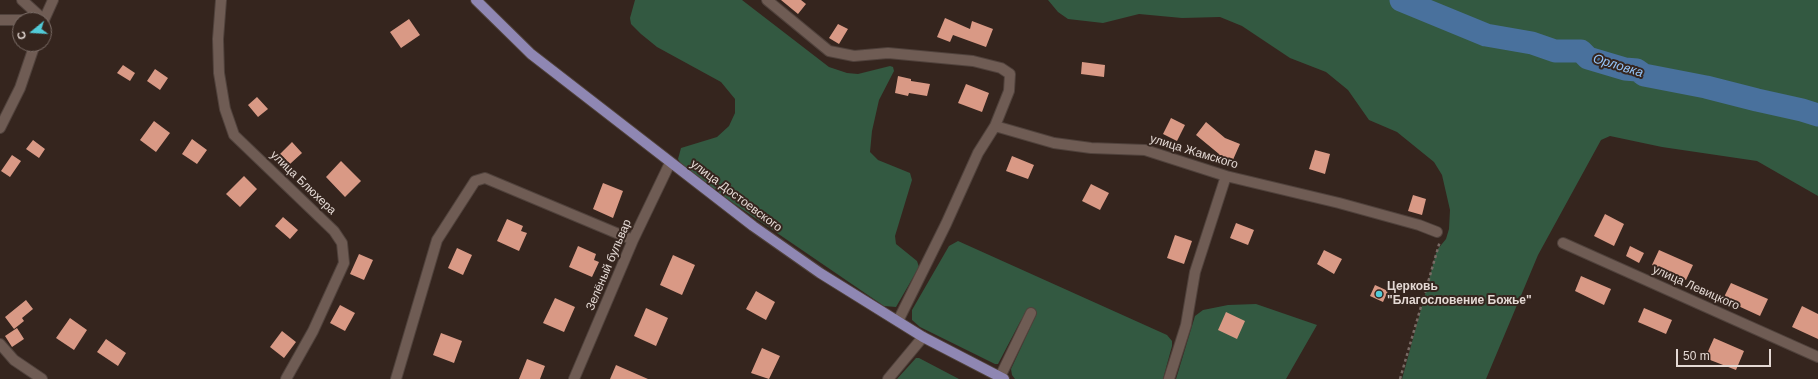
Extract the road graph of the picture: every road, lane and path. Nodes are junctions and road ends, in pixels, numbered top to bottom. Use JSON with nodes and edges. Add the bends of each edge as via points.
{"nodes":[{"id":1,"x":22,"y":0,"type":"edge"},
{"id":2,"x":52,"y":0,"type":"edge"},
{"id":3,"x":222,"y":0,"type":"edge"},
{"id":4,"x":476,"y":0,"type":"edge"},
{"id":5,"x":767,"y":0,"type":"edge"},
{"id":6,"x":35,"y":12,"type":"edge"},
{"id":7,"x":47,"y":12,"type":"edge"},
{"id":8,"x":0,"y":20,"type":"edge"},
{"id":9,"x":12,"y":20,"type":"edge"},
{"id":10,"x":32,"y":52,"type":"edge"},
{"id":11,"x":995,"y":126,"type":"junction"},
{"id":12,"x":0,"y":128,"type":"edge"},
{"id":13,"x":670,"y":163,"type":"junction"},
{"id":14,"x":1226,"y":176,"type":"junction"},
{"id":15,"x":1437,"y":232,"type":"joint"},
{"id":16,"x":633,"y":240,"type":"junction"},
{"id":17,"x":1563,"y":243,"type":"dead end"},
{"id":18,"x":1031,"y":313,"type":"dead end"},
{"id":19,"x":898,"y":321,"type":"junction"},
{"id":20,"x":923,"y":337,"type":"junction"},
{"id":21,"x":0,"y":344,"type":"edge"},
{"id":22,"x":1818,"y":357,"type":"edge"},
{"id":23,"x":1002,"y":378,"type":"edge"},
{"id":24,"x":42,"y":379,"type":"edge"},
{"id":25,"x":286,"y":379,"type":"edge"},
{"id":26,"x":396,"y":379,"type":"edge"},
{"id":27,"x":574,"y":379,"type":"edge"},
{"id":28,"x":888,"y":379,"type":"edge"},
{"id":29,"x":1170,"y":379,"type":"edge"},
{"id":30,"x":1400,"y":379,"type":"edge"}],
"edges":[{"from":1,"to":6,"type":"street"},
{"from":2,"to":7,"type":"street"},
{"from":3,"to":25,"type":"street","name":"улица Блюхера","via":[[218,39],[219,73],[234,135],[334,231],[342,243],[344,264],[316,325]]},
{"from":4,"to":13,"type":"main road","name":"улица Достоевского","via":[[531,54]]},
{"from":5,"to":11,"type":"street","via":[[830,51],[854,56],[888,52],[973,61],[1001,68],[1010,74],[1010,91]]},
{"from":8,"to":9,"type":"street"},
{"from":10,"to":12,"type":"street","via":[[20,88]]},
{"from":11,"to":14,"type":"street","name":"улица Жамского","via":[[1054,143],[1091,148],[1145,150]]},
{"from":11,"to":19,"type":"street","via":[[978,153]]},
{"from":13,"to":16,"type":"street","name":"Зелёный бульвар"},
{"from":13,"to":19,"type":"main road","name":"улица Достоевского","via":[[808,265]]},
{"from":14,"to":15,"type":"street","name":"улица Жамского","via":[[1338,203]]},
{"from":14,"to":29,"type":"street","via":[[1195,272],[1186,326]]},
{"from":15,"to":30,"type":"path","via":[[1440,240]]},
{"from":16,"to":26,"type":"street","via":[[485,178],[475,181],[437,240]]},
{"from":16,"to":27,"type":"street","name":"Зелёный бульвар"},
{"from":17,"to":22,"type":"street","name":"улица Левицкого"},
{"from":18,"to":23,"type":"street"},
{"from":19,"to":20,"type":"main road","name":"улица Достоевского"},
{"from":20,"to":23,"type":"main road","name":"улица Достоевского"},
{"from":20,"to":28,"type":"street"},
{"from":21,"to":24,"type":"street","via":[[14,360]]}]}
